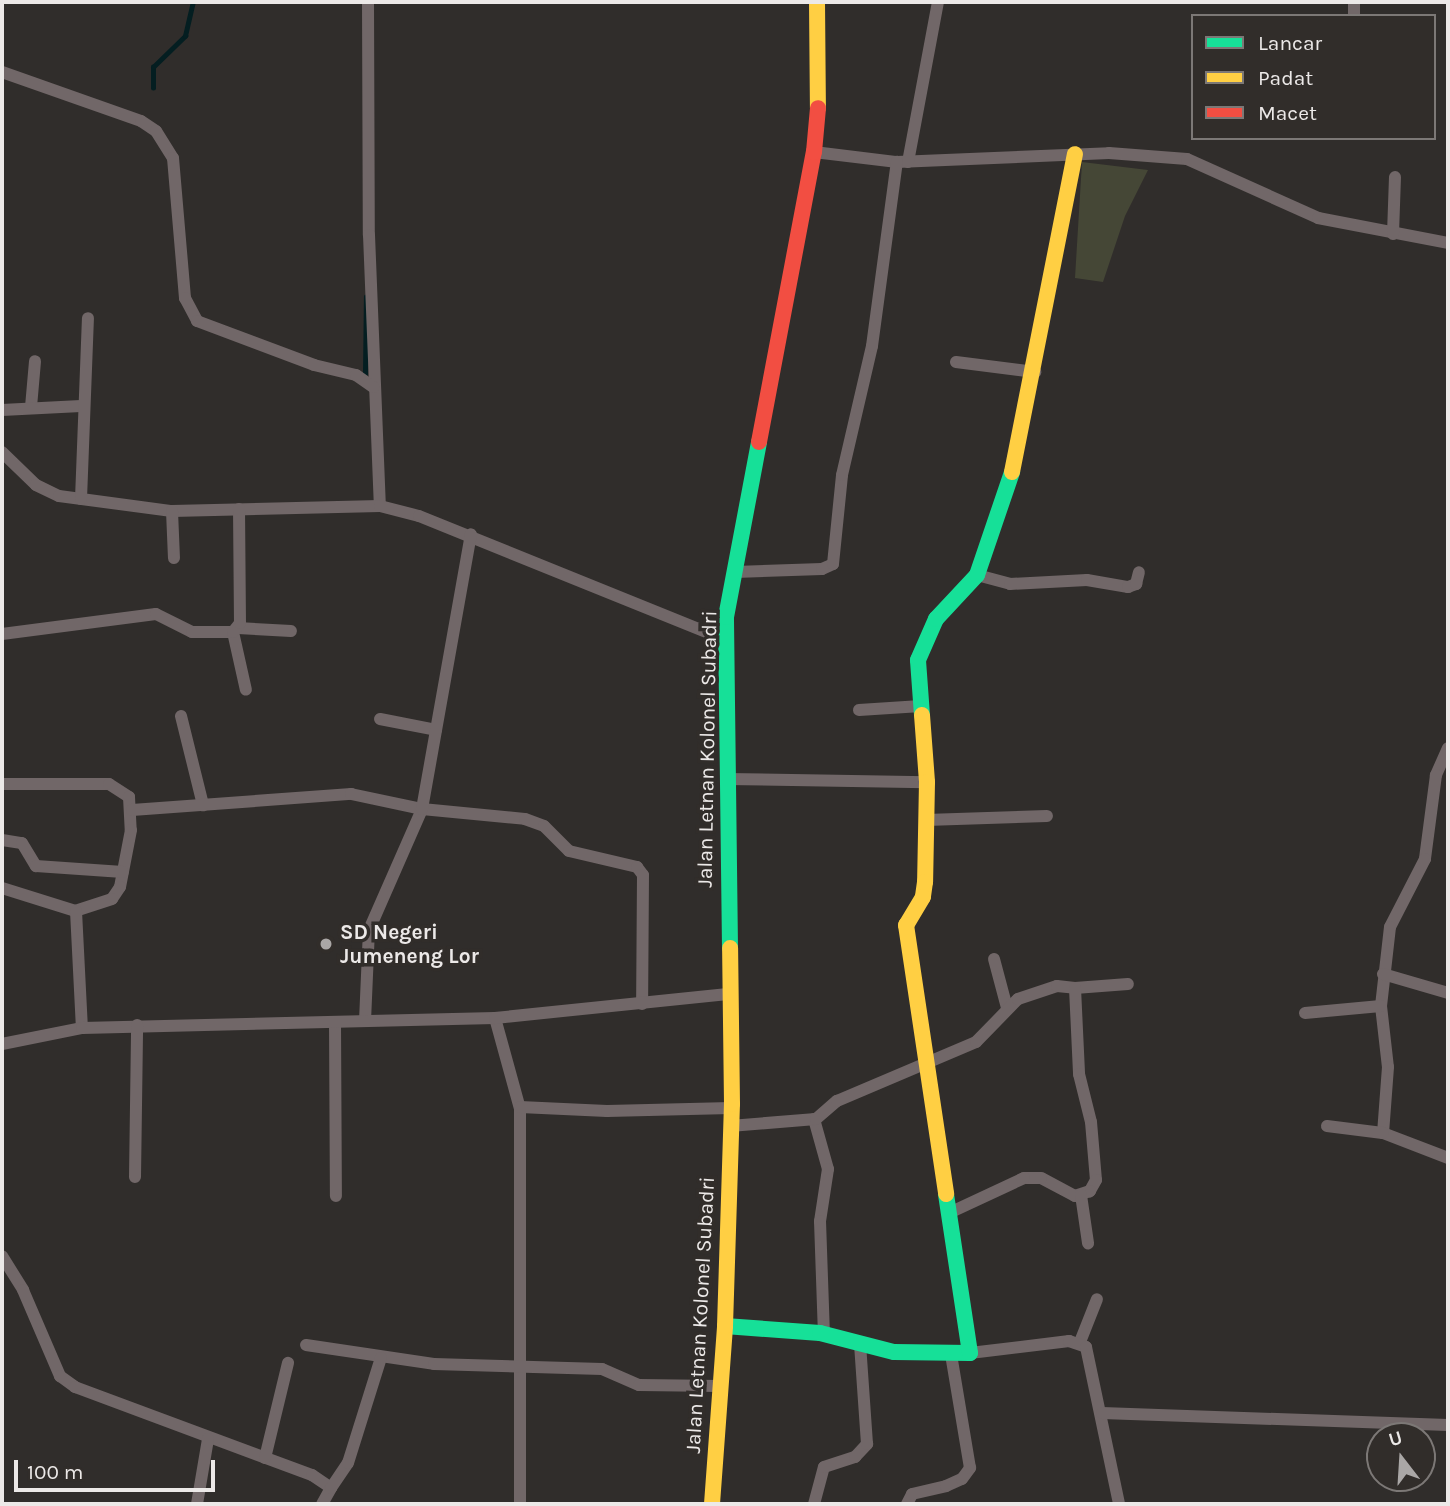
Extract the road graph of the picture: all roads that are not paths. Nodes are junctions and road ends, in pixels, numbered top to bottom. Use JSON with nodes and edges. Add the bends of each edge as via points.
{"nodes":[{"id":1,"x":368,"y":2,"type":"edge"},
{"id":2,"x":817,"y":2,"type":"edge"},
{"id":3,"x":939,"y":2,"type":"edge"},
{"id":4,"x":2,"y":72,"type":"edge"},
{"id":5,"x":814,"y":152,"type":"junction"},
{"id":6,"x":1075,"y":154,"type":"junction"},
{"id":7,"x":903,"y":162,"type":"junction"},
{"id":8,"x":1395,"y":177,"type":"dead end"},
{"id":9,"x":1394,"y":234,"type":"junction"},
{"id":10,"x":1448,"y":243,"type":"edge"},
{"id":11,"x":88,"y":318,"type":"dead end"},
{"id":12,"x":35,"y":361,"type":"dead end"},
{"id":13,"x":956,"y":362,"type":"dead end"},
{"id":14,"x":1035,"y":372,"type":"junction"},
{"id":15,"x":373,"y":387,"type":"junction"},
{"id":16,"x":81,"y":406,"type":"junction"},
{"id":17,"x":31,"y":407,"type":"junction"},
{"id":18,"x":2,"y":410,"type":"edge"},
{"id":19,"x":2,"y":452,"type":"edge"},
{"id":20,"x":81,"y":499,"type":"junction"},
{"id":21,"x":380,"y":506,"type":"junction"},
{"id":22,"x":239,"y":509,"type":"junction"},
{"id":23,"x":172,"y":511,"type":"junction"},
{"id":24,"x":471,"y":534,"type":"junction"},
{"id":25,"x":174,"y":558,"type":"dead end"},
{"id":26,"x":735,"y":572,"type":"junction"},
{"id":27,"x":1139,"y":572,"type":"dead end"},
{"id":28,"x":977,"y":575,"type":"junction"},
{"id":29,"x":236,"y":630,"type":"junction"},
{"id":30,"x":291,"y":631,"type":"dead end"},
{"id":31,"x":2,"y":634,"type":"edge"},
{"id":32,"x":726,"y":640,"type":"junction"},
{"id":33,"x":246,"y":690,"type":"dead end"},
{"id":34,"x":921,"y":706,"type":"junction"},
{"id":35,"x":859,"y":710,"type":"dead end"},
{"id":36,"x":181,"y":716,"type":"dead end"},
{"id":37,"x":380,"y":719,"type":"dead end"},
{"id":38,"x":436,"y":730,"type":"junction"},
{"id":39,"x":1448,"y":748,"type":"edge"},
{"id":40,"x":726,"y":779,"type":"junction"},
{"id":41,"x":927,"y":782,"type":"junction"},
{"id":42,"x":2,"y":783,"type":"edge"},
{"id":43,"x":203,"y":805,"type":"junction"},
{"id":44,"x":422,"y":809,"type":"junction"},
{"id":45,"x":132,"y":810,"type":"junction"},
{"id":46,"x":1047,"y":816,"type":"dead end"},
{"id":47,"x":926,"y":820,"type":"junction"},
{"id":48,"x":2,"y":840,"type":"edge"},
{"id":49,"x":123,"y":872,"type":"junction"},
{"id":50,"x":2,"y":888,"type":"edge"},
{"id":51,"x":76,"y":911,"type":"junction"},
{"id":52,"x":994,"y":959,"type":"dead end"},
{"id":53,"x":1383,"y":974,"type":"junction"},
{"id":54,"x":1128,"y":984,"type":"dead end"},
{"id":55,"x":1075,"y":988,"type":"junction"},
{"id":56,"x":1448,"y":993,"type":"edge"},
{"id":57,"x":728,"y":995,"type":"junction"},
{"id":58,"x":642,"y":1004,"type":"junction"},
{"id":59,"x":1381,"y":1006,"type":"junction"},
{"id":60,"x":1007,"y":1008,"type":"junction"},
{"id":61,"x":1305,"y":1013,"type":"dead end"},
{"id":62,"x":495,"y":1018,"type":"junction"},
{"id":63,"x":365,"y":1021,"type":"junction"},
{"id":64,"x":335,"y":1023,"type":"junction"},
{"id":65,"x":138,"y":1025,"type":"junction"},
{"id":66,"x":82,"y":1028,"type":"junction"},
{"id":67,"x":2,"y":1044,"type":"edge"},
{"id":68,"x":927,"y":1067,"type":"junction"},
{"id":69,"x":520,"y":1107,"type":"junction"},
{"id":70,"x":731,"y":1108,"type":"junction"},
{"id":71,"x":814,"y":1119,"type":"junction"},
{"id":72,"x":730,"y":1126,"type":"junction"},
{"id":73,"x":1327,"y":1126,"type":"dead end"},
{"id":74,"x":1383,"y":1133,"type":"junction"},
{"id":75,"x":1448,"y":1158,"type":"edge"},
{"id":76,"x":135,"y":1177,"type":"dead end"},
{"id":77,"x":1081,"y":1195,"type":"junction"},
{"id":78,"x":336,"y":1196,"type":"dead end"},
{"id":79,"x":949,"y":1213,"type":"junction"},
{"id":80,"x":1088,"y":1243,"type":"dead end"},
{"id":81,"x":2,"y":1256,"type":"edge"},
{"id":82,"x":1097,"y":1299,"type":"dead end"},
{"id":83,"x":725,"y":1326,"type":"junction"},
{"id":84,"x":824,"y":1334,"type":"junction"},
{"id":85,"x":1080,"y":1342,"type":"junction"},
{"id":86,"x":306,"y":1345,"type":"dead end"},
{"id":87,"x":860,"y":1345,"type":"junction"},
{"id":88,"x":970,"y":1353,"type":"junction"},
{"id":89,"x":951,"y":1354,"type":"junction"},
{"id":90,"x":380,"y":1358,"type":"junction"},
{"id":91,"x":288,"y":1363,"type":"dead end"},
{"id":92,"x":521,"y":1370,"type":"junction"},
{"id":93,"x":720,"y":1386,"type":"junction"},
{"id":94,"x":1102,"y":1413,"type":"junction"},
{"id":95,"x":1448,"y":1424,"type":"edge"},
{"id":96,"x":208,"y":1439,"type":"junction"},
{"id":97,"x":265,"y":1458,"type":"junction"},
{"id":98,"x":331,"y":1488,"type":"junction"},
{"id":99,"x":197,"y":1504,"type":"edge"},
{"id":100,"x":322,"y":1504,"type":"edge"},
{"id":101,"x":520,"y":1504,"type":"edge"},
{"id":102,"x":712,"y":1504,"type":"edge"},
{"id":103,"x":814,"y":1504,"type":"edge"},
{"id":104,"x":907,"y":1504,"type":"edge"},
{"id":105,"x":1119,"y":1504,"type":"edge"}],
"edges":[{"from":1,"to":15,"type":"street"},
{"from":2,"to":5,"type":"main road","name":"Jalan Letnan Kolonel Subadri","via":[[819,98]]},
{"from":3,"to":7,"type":"street"},
{"from":4,"to":15,"type":"street","via":[[141,121],[162,138],[176,174],[185,298],[197,320],[314,365],[356,375]]},
{"from":5,"to":7,"type":"street"},
{"from":5,"to":26,"type":"main road","name":"Jalan Letnan Kolonel Subadri"},
{"from":6,"to":7,"type":"street"},
{"from":6,"to":9,"type":"street","via":[[1186,159],[1318,218]]},
{"from":6,"to":14,"type":"main road"},
{"from":7,"to":26,"type":"street","via":[[872,346],[842,475],[833,564],[822,569]]},
{"from":8,"to":9,"type":"street"},
{"from":9,"to":10,"type":"street"},
{"from":11,"to":16,"type":"street"},
{"from":12,"to":17,"type":"street"},
{"from":13,"to":14,"type":"street"},
{"from":14,"to":28,"type":"main road","via":[[1017,459]]},
{"from":15,"to":21,"type":"street"},
{"from":16,"to":17,"type":"street"},
{"from":16,"to":20,"type":"street"},
{"from":17,"to":18,"type":"street"},
{"from":19,"to":20,"type":"street","via":[[36,485],[59,496]]},
{"from":20,"to":23,"type":"street"},
{"from":21,"to":22,"type":"street"},
{"from":21,"to":24,"type":"street"},
{"from":22,"to":23,"type":"street"},
{"from":22,"to":29,"type":"street"},
{"from":23,"to":25,"type":"street"},
{"from":24,"to":32,"type":"street"},
{"from":24,"to":38,"type":"street"},
{"from":26,"to":32,"type":"main road","name":"Jalan Letnan Kolonel Subadri"},
{"from":27,"to":28,"type":"street","via":[[1136,584],[1128,587],[1087,580],[1010,584]]},
{"from":28,"to":34,"type":"main road","via":[[936,619],[923,643],[918,660]]},
{"from":29,"to":30,"type":"street"},
{"from":29,"to":31,"type":"street","via":[[192,632],[156,614]]},
{"from":29,"to":33,"type":"street"},
{"from":32,"to":40,"type":"main road","name":"Jalan Letnan Kolonel Subadri"},
{"from":34,"to":35,"type":"street"},
{"from":34,"to":41,"type":"main road"},
{"from":36,"to":43,"type":"street"},
{"from":37,"to":38,"type":"street"},
{"from":38,"to":44,"type":"street"},
{"from":39,"to":53,"type":"street","via":[[1436,775],[1425,859],[1390,928]]},
{"from":40,"to":41,"type":"street"},
{"from":40,"to":57,"type":"main road","name":"Jalan Letnan Kolonel Subadri"},
{"from":41,"to":47,"type":"main road"},
{"from":42,"to":45,"type":"street","via":[[109,784],[123,789]]},
{"from":43,"to":44,"type":"street","via":[[351,794]]},
{"from":43,"to":45,"type":"street"},
{"from":44,"to":58,"type":"street","via":[[525,820],[544,826],[569,851],[641,870],[645,883]]},
{"from":44,"to":63,"type":"street","via":[[369,930]]},
{"from":45,"to":49,"type":"street"},
{"from":46,"to":47,"type":"street"},
{"from":47,"to":68,"type":"main road","via":[[925,891],[906,925]]},
{"from":48,"to":49,"type":"street","via":[[22,843],[36,866]]},
{"from":49,"to":51,"type":"street","via":[[112,899]]},
{"from":50,"to":51,"type":"street"},
{"from":51,"to":66,"type":"street"},
{"from":52,"to":60,"type":"street"},
{"from":53,"to":56,"type":"street"},
{"from":53,"to":59,"type":"street"},
{"from":54,"to":55,"type":"street"},
{"from":55,"to":60,"type":"street","via":[[1041,990]]},
{"from":55,"to":77,"type":"street","via":[[1079,1074],[1091,1122],[1096,1180]]},
{"from":57,"to":58,"type":"street"},
{"from":57,"to":70,"type":"main road","name":"Jalan Letnan Kolonel Subadri"},
{"from":58,"to":62,"type":"street"},
{"from":59,"to":61,"type":"street"},
{"from":59,"to":74,"type":"street","via":[[1388,1067]]},
{"from":60,"to":68,"type":"street","via":[[975,1042]]},
{"from":62,"to":63,"type":"street"},
{"from":62,"to":69,"type":"street"},
{"from":63,"to":64,"type":"street"},
{"from":64,"to":65,"type":"street"},
{"from":64,"to":78,"type":"street"},
{"from":65,"to":66,"type":"street"},
{"from":65,"to":76,"type":"street"},
{"from":66,"to":67,"type":"street"},
{"from":68,"to":71,"type":"street","via":[[837,1101]]},
{"from":68,"to":79,"type":"main road"},
{"from":69,"to":70,"type":"street","via":[[607,1111]]},
{"from":69,"to":92,"type":"street"},
{"from":70,"to":72,"type":"main road","name":"Jalan Letnan Kolonel Subadri"},
{"from":71,"to":72,"type":"street"},
{"from":71,"to":84,"type":"street","via":[[828,1169],[820,1221]]},
{"from":72,"to":83,"type":"main road","name":"Jalan Letnan Kolonel Subadri"},
{"from":73,"to":74,"type":"street"},
{"from":74,"to":75,"type":"street"},
{"from":77,"to":79,"type":"street","via":[[1067,1195],[1041,1178],[1024,1178]]},
{"from":77,"to":80,"type":"street"},
{"from":79,"to":88,"type":"main road"},
{"from":81,"to":96,"type":"street","via":[[23,1290],[60,1376],[90,1394]]},
{"from":82,"to":85,"type":"street"},
{"from":83,"to":84,"type":"main road"},
{"from":83,"to":93,"type":"main road","name":"Jalan Letnan Kolonel Subadri"},
{"from":84,"to":87,"type":"main road"},
{"from":85,"to":88,"type":"street"},
{"from":85,"to":94,"type":"street","via":[[1089,1355]]},
{"from":86,"to":90,"type":"street"},
{"from":87,"to":89,"type":"main road","via":[[917,1355]]},
{"from":87,"to":103,"type":"street","via":[[867,1444],[855,1457],[824,1467]]},
{"from":88,"to":89,"type":"main road"},
{"from":89,"to":104,"type":"street","via":[[970,1468],[962,1479],[912,1494]]},
{"from":90,"to":92,"type":"street"},
{"from":90,"to":98,"type":"street","via":[[348,1463]]},
{"from":91,"to":97,"type":"street"},
{"from":92,"to":93,"type":"street","via":[[602,1369],[639,1385]]},
{"from":92,"to":101,"type":"street"},
{"from":93,"to":102,"type":"main road","name":"Jalan Letnan Kolonel Subadri"},
{"from":94,"to":95,"type":"street"},
{"from":94,"to":105,"type":"street"},
{"from":96,"to":97,"type":"street"},
{"from":96,"to":99,"type":"street"},
{"from":97,"to":98,"type":"street"},
{"from":98,"to":100,"type":"street"}]}
